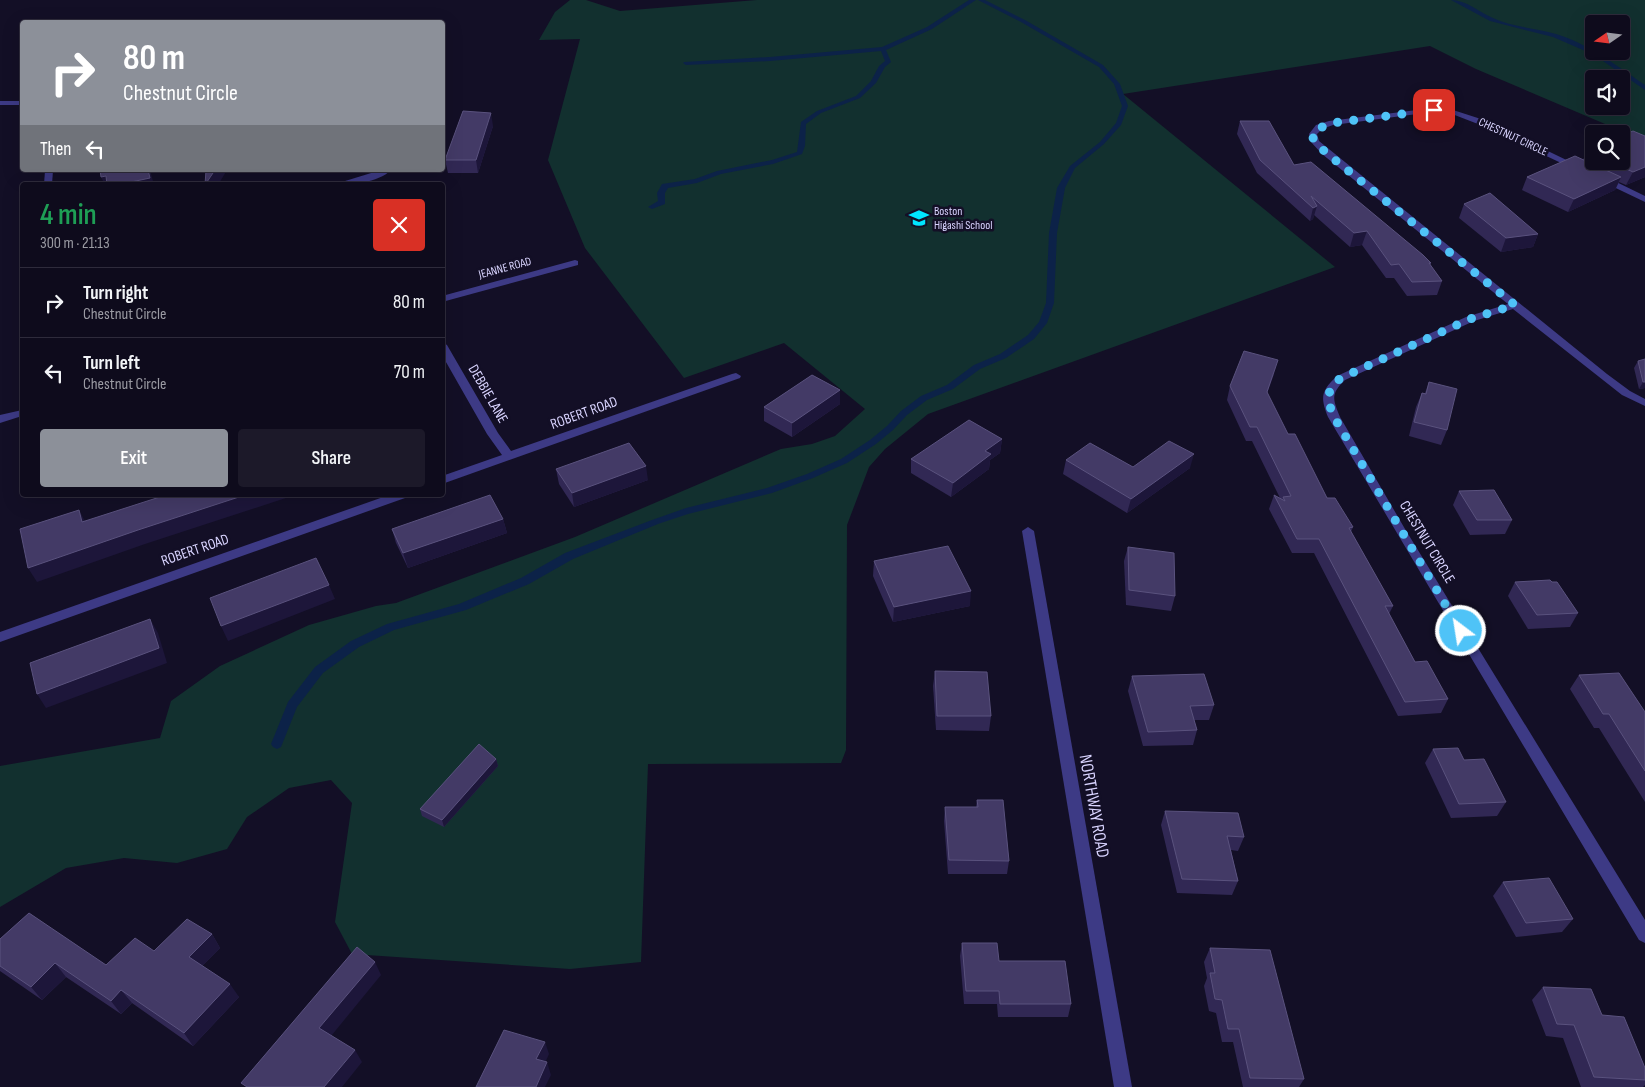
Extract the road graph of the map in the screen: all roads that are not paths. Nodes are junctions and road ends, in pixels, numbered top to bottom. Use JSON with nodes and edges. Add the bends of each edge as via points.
{"nodes":[{"id":1,"x":0,"y":103,"type":"edge"},
{"id":2,"x":20,"y":103,"type":"edge"},
{"id":3,"x":383,"y":172,"type":"edge"},
{"id":4,"x":349,"y":182,"type":"edge"},
{"id":5,"x":1645,"y":198,"type":"edge"},
{"id":6,"x":575,"y":263,"type":"dead end"},
{"id":7,"x":445,"y":298,"type":"edge"},
{"id":8,"x":1515,"y":305,"type":"junction"},
{"id":9,"x":445,"y":349,"type":"edge"},
{"id":10,"x":736,"y":376,"type":"dead end"},
{"id":11,"x":1645,"y":403,"type":"edge"},
{"id":12,"x":20,"y":414,"type":"edge"},
{"id":13,"x":0,"y":419,"type":"edge"},
{"id":14,"x":509,"y":457,"type":"junction"},
{"id":15,"x":445,"y":479,"type":"edge"},
{"id":16,"x":395,"y":497,"type":"edge"},
{"id":17,"x":1028,"y":530,"type":"dead end"},
{"id":18,"x":0,"y":637,"type":"edge"},
{"id":19,"x":1645,"y":935,"type":"edge"},
{"id":20,"x":1123,"y":1087,"type":"edge"}],
"edges":[{"from":1,"to":2,"type":"street"},
{"from":3,"to":4,"type":"street"},
{"from":5,"to":8,"type":"street","name":"CHESTNUT CIRCLE","via":[[1473,118],[1444,111],[1332,123],[1320,127],[1313,134],[1315,142],[1325,152]]},
{"from":6,"to":7,"type":"street","name":"JEANNE ROAD"},
{"from":8,"to":11,"type":"street","name":"CHESTNUT CIRCLE","via":[[1614,385]]},
{"from":8,"to":19,"type":"street","name":"CHESTNUT CIRCLE","via":[[1470,319],[1341,378],[1330,388],[1328,402],[1388,509]]},
{"from":9,"to":14,"type":"street","name":"DEBBIE LANE"},
{"from":10,"to":14,"type":"street","name":"ROBERT ROAD"},
{"from":12,"to":13,"type":"street"},
{"from":14,"to":15,"type":"street","name":"ROBERT ROAD"},
{"from":16,"to":18,"type":"street","name":"ROBERT ROAD"},
{"from":17,"to":20,"type":"street","name":"NORTHWAY ROAD"}]}
